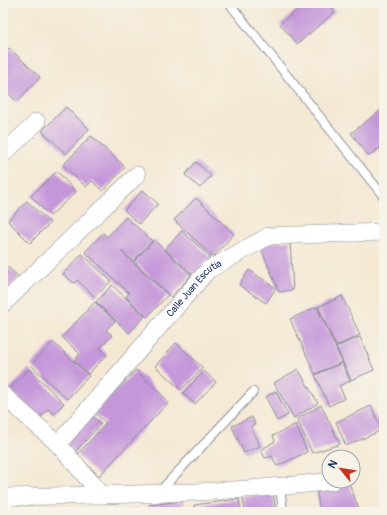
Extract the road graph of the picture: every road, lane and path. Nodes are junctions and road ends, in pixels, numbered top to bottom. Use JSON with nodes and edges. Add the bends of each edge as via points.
{"nodes":[{"id":1,"x":229,"y":3,"type":"edge"},
{"id":2,"x":37,"y":122,"type":"dead end"},
{"id":3,"x":3,"y":154,"type":"edge"},
{"id":4,"x":137,"y":175,"type":"dead end"},
{"id":5,"x":384,"y":196,"type":"edge"},
{"id":6,"x":384,"y":232,"type":"edge"},
{"id":7,"x":3,"y":304,"type":"edge"},
{"id":8,"x":253,"y":392,"type":"dead end"},
{"id":9,"x":3,"y":395,"type":"edge"},
{"id":10,"x":58,"y":444,"type":"junction"},
{"id":11,"x":321,"y":482,"type":"edge"},
{"id":12,"x":280,"y":487,"type":"junction"},
{"id":13,"x":158,"y":493,"type":"junction"},
{"id":14,"x":102,"y":495,"type":"junction"},
{"id":15,"x":3,"y":496,"type":"edge"},
{"id":16,"x":3,"y":506,"type":"edge"},
{"id":17,"x":6,"y":512,"type":"edge"},
{"id":18,"x":283,"y":512,"type":"edge"}],
"edges":[{"from":1,"to":5,"type":"lane"},
{"from":2,"to":3,"type":"street"},
{"from":4,"to":7,"type":"street"},
{"from":6,"to":10,"type":"street","name":"Calle Juan Escutia","via":[[269,236],[208,270]]},
{"from":8,"to":13,"type":"lane"},
{"from":9,"to":10,"type":"street"},
{"from":10,"to":14,"type":"street"},
{"from":11,"to":12,"type":"street"},
{"from":12,"to":13,"type":"street"},
{"from":12,"to":18,"type":"lane"},
{"from":13,"to":14,"type":"street"},
{"from":14,"to":15,"type":"street"},
{"from":16,"to":17,"type":"street"}]}
